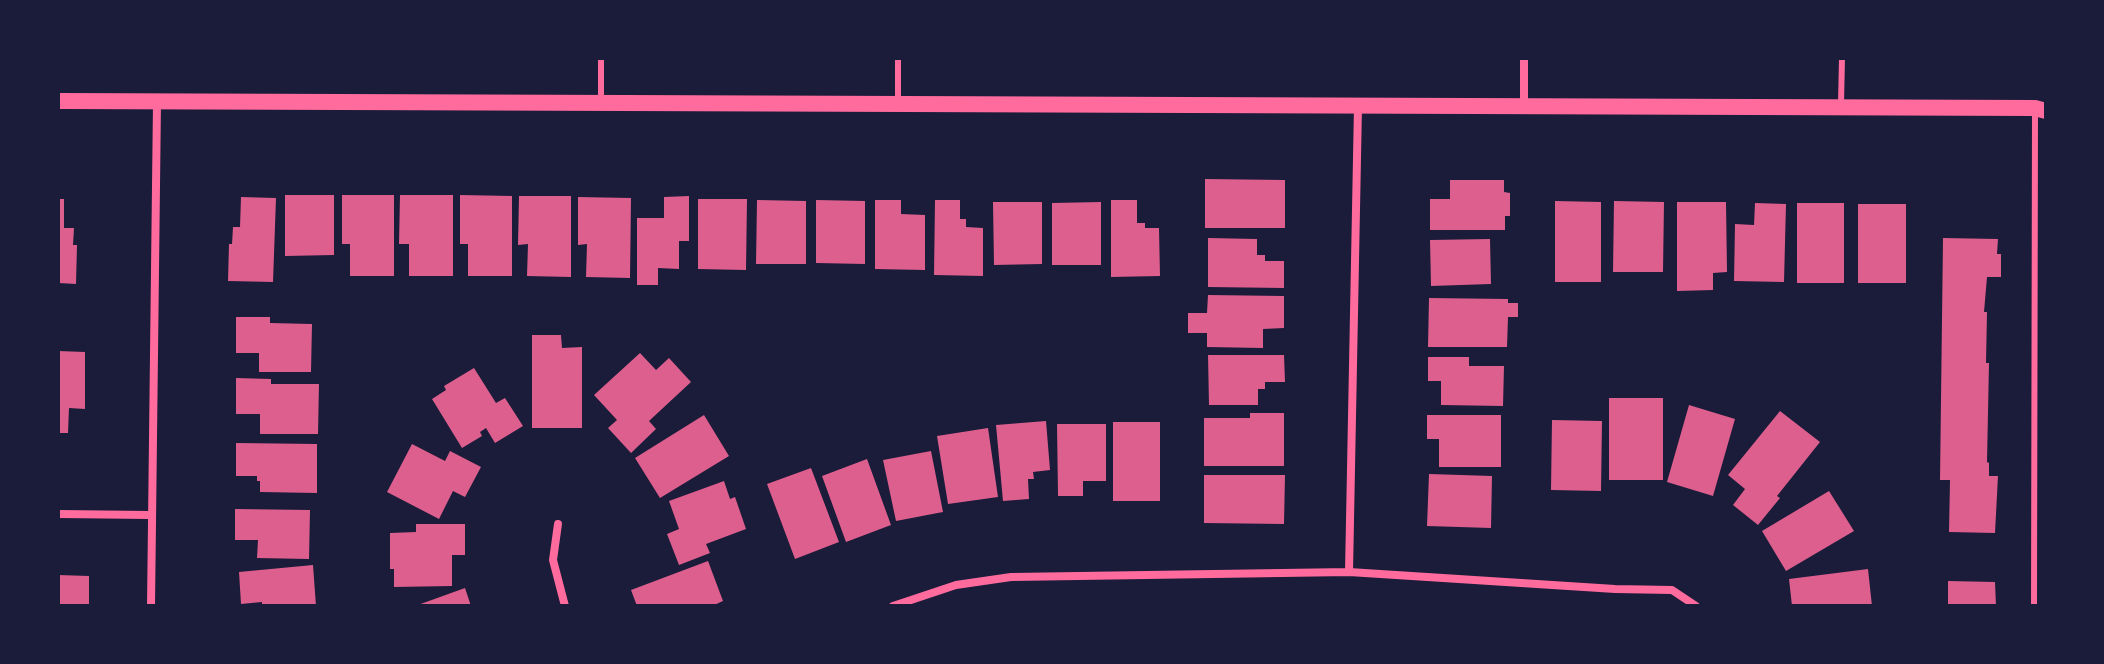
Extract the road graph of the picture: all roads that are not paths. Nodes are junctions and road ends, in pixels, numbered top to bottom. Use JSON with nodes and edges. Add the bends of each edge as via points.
{"nodes":[{"id":1,"x":601,"y":58,"type":"edge"},
{"id":2,"x":898,"y":58,"type":"edge"},
{"id":3,"x":1524,"y":58,"type":"edge"},
{"id":4,"x":1842,"y":58,"type":"edge"},
{"id":5,"x":58,"y":101,"type":"edge"},
{"id":6,"x":157,"y":101,"type":"junction"},
{"id":7,"x":601,"y":103,"type":"junction"},
{"id":8,"x":898,"y":104,"type":"junction"},
{"id":9,"x":1358,"y":106,"type":"junction"},
{"id":10,"x":1524,"y":106,"type":"junction"},
{"id":11,"x":1841,"y":107,"type":"junction"},
{"id":12,"x":2042,"y":108,"type":"edge"},
{"id":13,"x":58,"y":514,"type":"edge"},
{"id":14,"x":150,"y":515,"type":"junction"},
{"id":15,"x":558,"y":524,"type":"dead end"},
{"id":16,"x":1349,"y":572,"type":"junction"},
{"id":17,"x":151,"y":606,"type":"edge"},
{"id":18,"x":565,"y":606,"type":"edge"},
{"id":19,"x":893,"y":606,"type":"edge"},
{"id":20,"x":1696,"y":606,"type":"edge"},
{"id":21,"x":2034,"y":606,"type":"edge"}],
"edges":[{"from":1,"to":7,"type":"lane"},
{"from":2,"to":8,"type":"lane"},
{"from":3,"to":10,"type":"street"},
{"from":4,"to":11,"type":"lane"},
{"from":5,"to":6,"type":"main road"},
{"from":6,"to":7,"type":"main road"},
{"from":6,"to":14,"type":"street"},
{"from":7,"to":8,"type":"main road"},
{"from":8,"to":9,"type":"main road"},
{"from":9,"to":10,"type":"main road"},
{"from":9,"to":16,"type":"street"},
{"from":10,"to":11,"type":"main road"},
{"from":11,"to":12,"type":"main road"},
{"from":12,"to":21,"type":"lane"},
{"from":13,"to":14,"type":"street"},
{"from":14,"to":17,"type":"street"},
{"from":15,"to":18,"type":"street","via":[[553,560]]},
{"from":16,"to":19,"type":"street","via":[[1011,577],[956,585]]},
{"from":16,"to":20,"type":"street","via":[[1672,590]]}]}
